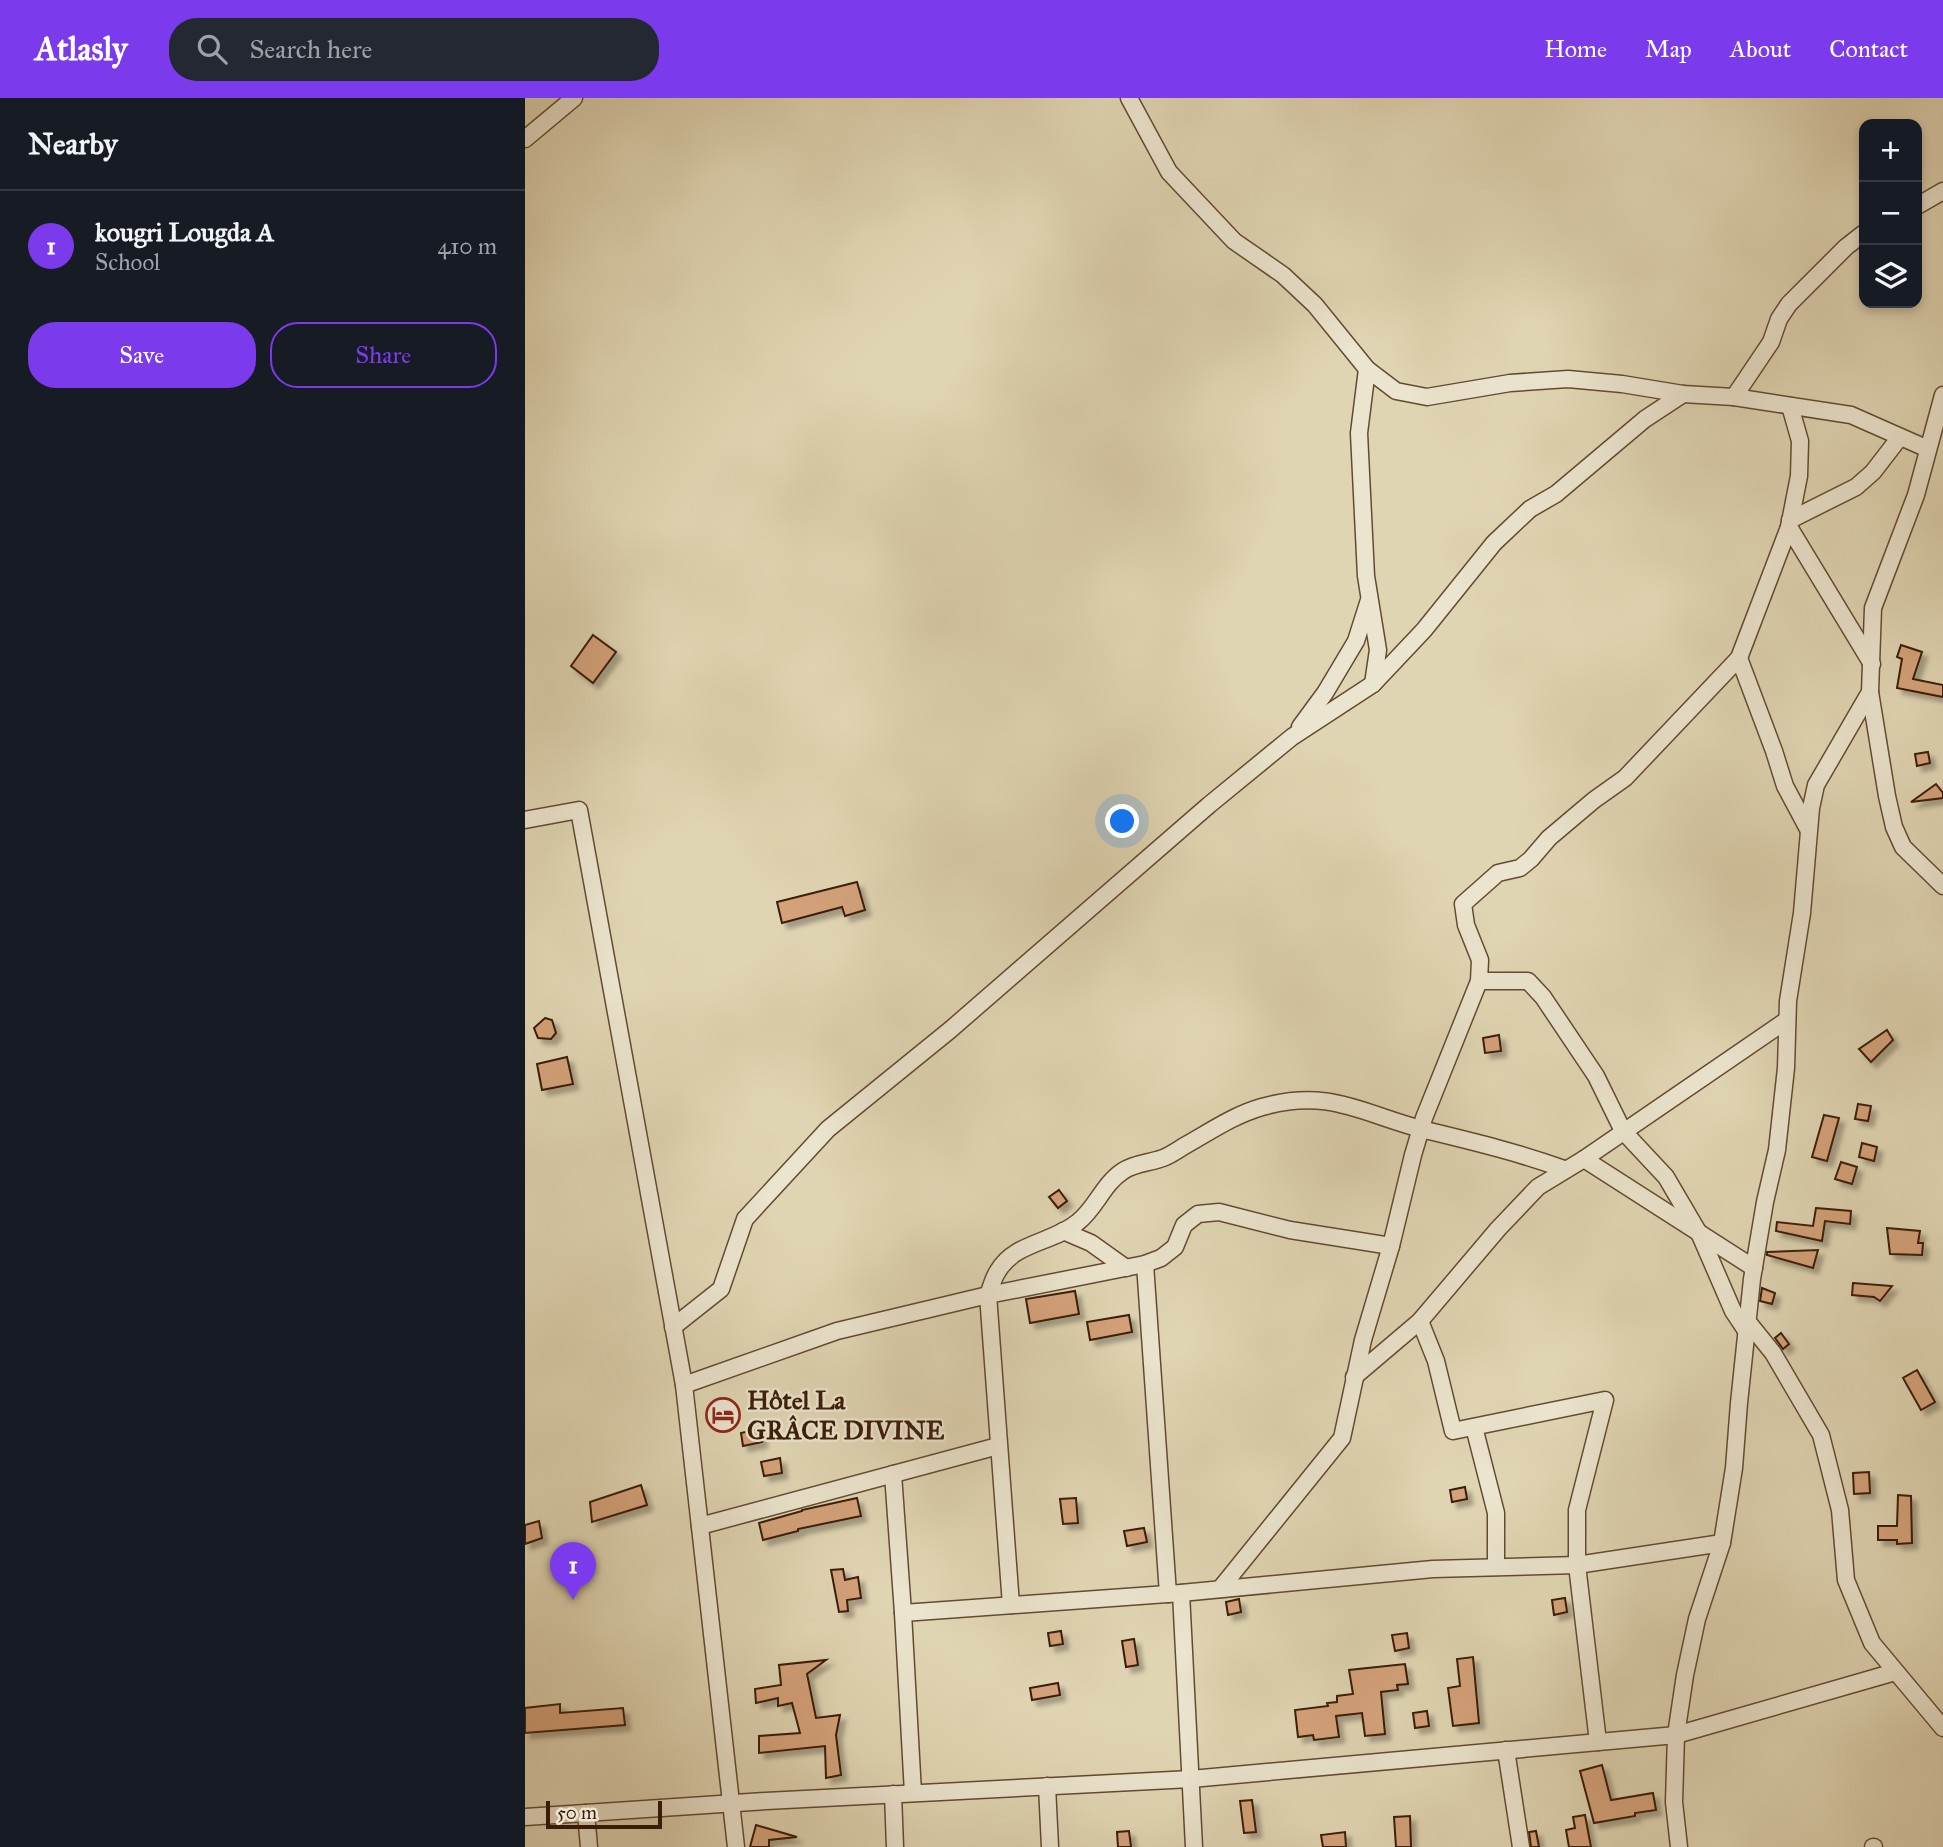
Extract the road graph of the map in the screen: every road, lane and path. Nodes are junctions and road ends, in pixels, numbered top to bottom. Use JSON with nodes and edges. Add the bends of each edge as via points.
{"nodes":[{"id":1,"x":574,"y":98,"type":"edge"},
{"id":2,"x":1129,"y":98,"type":"edge"},
{"id":3,"x":525,"y":139,"type":"edge"},
{"id":4,"x":1943,"y":191,"type":"edge"},
{"id":5,"x":1922,"y":203,"type":"edge"},
{"id":6,"x":1859,"y":237,"type":"edge"},
{"id":7,"x":1367,"y":369,"type":"junction"},
{"id":8,"x":1683,"y":394,"type":"junction"},
{"id":9,"x":1943,"y":395,"type":"edge"},
{"id":10,"x":1734,"y":397,"type":"junction"},
{"id":11,"x":1790,"y":406,"type":"junction"},
{"id":12,"x":1900,"y":437,"type":"junction"},
{"id":13,"x":1928,"y":449,"type":"junction"},
{"id":14,"x":1790,"y":524,"type":"junction"},
{"id":15,"x":1370,"y":597,"type":"junction"},
{"id":16,"x":1739,"y":658,"type":"junction"},
{"id":17,"x":1872,"y":664,"type":"junction"},
{"id":18,"x":1373,"y":684,"type":"junction"},
{"id":19,"x":1870,"y":692,"type":"junction"},
{"id":20,"x":1292,"y":737,"type":"junction"},
{"id":21,"x":525,"y":820,"type":"edge"},
{"id":22,"x":1808,"y":829,"type":"junction"},
{"id":23,"x":1943,"y":886,"type":"edge"},
{"id":24,"x":1479,"y":981,"type":"junction"},
{"id":25,"x":1787,"y":1020,"type":"junction"},
{"id":26,"x":1421,"y":1129,"type":"junction"},
{"id":27,"x":1623,"y":1131,"type":"junction"},
{"id":28,"x":1584,"y":1159,"type":"junction"},
{"id":29,"x":1564,"y":1169,"type":"junction"},
{"id":30,"x":1063,"y":1231,"type":"junction"},
{"id":31,"x":1700,"y":1235,"type":"junction"},
{"id":32,"x":1391,"y":1246,"type":"junction"},
{"id":33,"x":1146,"y":1264,"type":"junction"},
{"id":34,"x":1125,"y":1268,"type":"junction"},
{"id":35,"x":1753,"y":1268,"type":"junction"},
{"id":36,"x":988,"y":1296,"type":"junction"},
{"id":37,"x":1420,"y":1321,"type":"junction"},
{"id":38,"x":673,"y":1327,"type":"junction"},
{"id":39,"x":1748,"y":1327,"type":"junction"},
{"id":40,"x":1354,"y":1377,"type":"junction"},
{"id":41,"x":684,"y":1385,"type":"junction"},
{"id":42,"x":1474,"y":1427,"type":"junction"},
{"id":43,"x":998,"y":1446,"type":"junction"},
{"id":44,"x":893,"y":1474,"type":"junction"},
{"id":45,"x":700,"y":1526,"type":"junction"},
{"id":46,"x":1721,"y":1543,"type":"junction"},
{"id":47,"x":1577,"y":1565,"type":"junction"},
{"id":48,"x":1496,"y":1567,"type":"junction"},
{"id":49,"x":1220,"y":1589,"type":"junction"},
{"id":50,"x":1174,"y":1594,"type":"junction"},
{"id":51,"x":1011,"y":1605,"type":"junction"},
{"id":52,"x":903,"y":1613,"type":"junction"},
{"id":53,"x":1895,"y":1672,"type":"junction"},
{"id":54,"x":1943,"y":1728,"type":"edge"},
{"id":55,"x":1676,"y":1735,"type":"junction"},
{"id":56,"x":1598,"y":1742,"type":"junction"},
{"id":57,"x":1506,"y":1750,"type":"junction"},
{"id":58,"x":1191,"y":1779,"type":"junction"},
{"id":59,"x":1047,"y":1786,"type":"junction"},
{"id":60,"x":913,"y":1793,"type":"junction"},
{"id":61,"x":893,"y":1794,"type":"junction"},
{"id":62,"x":731,"y":1803,"type":"junction"},
{"id":63,"x":586,"y":1813,"type":"junction"},
{"id":64,"x":525,"y":1817,"type":"edge"},
{"id":65,"x":589,"y":1847,"type":"edge"},
{"id":66,"x":736,"y":1847,"type":"edge"},
{"id":67,"x":895,"y":1847,"type":"edge"},
{"id":68,"x":1050,"y":1847,"type":"edge"},
{"id":69,"x":1194,"y":1847,"type":"edge"},
{"id":70,"x":1521,"y":1847,"type":"edge"},
{"id":71,"x":1679,"y":1847,"type":"edge"}],
"edges":[{"from":1,"to":3,"type":"street"},
{"from":2,"to":7,"type":"street","via":[[1169,172],[1234,241],[1315,304]]},
{"from":4,"to":5,"type":"street"},
{"from":6,"to":10,"type":"street","via":[[1789,304],[1771,342]]},
{"from":7,"to":8,"type":"street","via":[[1397,391],[1427,397],[1568,379]]},
{"from":7,"to":15,"type":"street","via":[[1359,433]]},
{"from":8,"to":10,"type":"street"},
{"from":8,"to":18,"type":"street","via":[[1645,419],[1556,495],[1530,509],[1494,543],[1424,630]]},
{"from":9,"to":13,"type":"street"},
{"from":10,"to":11,"type":"street"},
{"from":11,"to":12,"type":"street","via":[[1851,415]]},
{"from":11,"to":14,"type":"street","via":[[1800,440]]},
{"from":12,"to":13,"type":"street"},
{"from":12,"to":14,"type":"street","via":[[1856,487]]},
{"from":13,"to":17,"type":"street","via":[[1874,608]]},
{"from":14,"to":16,"type":"street"},
{"from":14,"to":17,"type":"street"},
{"from":15,"to":18,"type":"street","via":[[1378,650]]},
{"from":15,"to":20,"type":"street","via":[[1356,641]]},
{"from":16,"to":22,"type":"street","via":[[1785,786]]},
{"from":16,"to":24,"type":"street","via":[[1625,778],[1549,838],[1531,859],[1499,873],[1467,899],[1462,912],[1480,960]]},
{"from":17,"to":19,"type":"street"},
{"from":18,"to":20,"type":"street"},
{"from":19,"to":22,"type":"street","via":[[1816,785]]},
{"from":19,"to":23,"type":"street","via":[[1894,827],[1903,847]]},
{"from":20,"to":38,"type":"street","via":[[828,1129],[745,1219],[721,1289]]},
{"from":21,"to":38,"type":"street","via":[[579,810]]},
{"from":22,"to":25,"type":"street"},
{"from":24,"to":26,"type":"street"},
{"from":24,"to":27,"type":"street","via":[[1528,981],[1596,1076]]},
{"from":25,"to":27,"type":"street"},
{"from":25,"to":35,"type":"street","via":[[1777,1150]]},
{"from":26,"to":29,"type":"street"},
{"from":26,"to":30,"type":"street","via":[[1343,1103],[1306,1099],[1263,1107],[1231,1119],[1163,1158],[1124,1170],[1110,1181],[1093,1208]]},
{"from":26,"to":32,"type":"street"},
{"from":27,"to":28,"type":"street"},
{"from":27,"to":31,"type":"street","via":[[1666,1177]]},
{"from":28,"to":29,"type":"street"},
{"from":28,"to":31,"type":"street"},
{"from":29,"to":37,"type":"street","via":[[1530,1195]]},
{"from":30,"to":34,"type":"street","via":[[1091,1243]]},
{"from":30,"to":36,"type":"street","via":[[1009,1257],[997,1271]]},
{"from":31,"to":35,"type":"street"},
{"from":31,"to":39,"type":"street","via":[[1733,1311]]},
{"from":32,"to":33,"type":"street","via":[[1290,1230],[1219,1212],[1198,1214],[1184,1225],[1174,1247]]},
{"from":32,"to":40,"type":"street"},
{"from":33,"to":34,"type":"street"},
{"from":33,"to":50,"type":"street"},
{"from":34,"to":36,"type":"street"},
{"from":35,"to":39,"type":"street"},
{"from":36,"to":41,"type":"street","via":[[837,1331]]},
{"from":36,"to":43,"type":"street"},
{"from":37,"to":40,"type":"street"},
{"from":37,"to":42,"type":"street","via":[[1436,1361],[1453,1431]]},
{"from":38,"to":41,"type":"street"},
{"from":39,"to":46,"type":"street","via":[[1734,1468]]},
{"from":39,"to":53,"type":"street","via":[[1773,1353],[1821,1435],[1840,1510],[1846,1580],[1872,1643]]},
{"from":40,"to":49,"type":"street","via":[[1342,1438]]},
{"from":41,"to":45,"type":"street"},
{"from":42,"to":47,"type":"street","via":[[1605,1399],[1577,1510]]},
{"from":42,"to":48,"type":"street","via":[[1496,1513]]},
{"from":43,"to":44,"type":"street"},
{"from":43,"to":51,"type":"street"},
{"from":44,"to":45,"type":"street"},
{"from":44,"to":52,"type":"street"},
{"from":45,"to":62,"type":"street"},
{"from":46,"to":47,"type":"street"},
{"from":46,"to":55,"type":"street","via":[[1697,1619]]},
{"from":47,"to":48,"type":"street"},
{"from":47,"to":56,"type":"street"},
{"from":48,"to":49,"type":"street"},
{"from":49,"to":50,"type":"street"},
{"from":50,"to":51,"type":"street"},
{"from":50,"to":58,"type":"street"},
{"from":51,"to":52,"type":"street"},
{"from":52,"to":60,"type":"street"},
{"from":53,"to":54,"type":"street"},
{"from":53,"to":55,"type":"street"},
{"from":55,"to":56,"type":"street"},
{"from":55,"to":71,"type":"street","via":[[1674,1802]]},
{"from":56,"to":57,"type":"street"},
{"from":57,"to":58,"type":"street"},
{"from":57,"to":70,"type":"street"},
{"from":58,"to":59,"type":"street"},
{"from":58,"to":69,"type":"street"},
{"from":59,"to":60,"type":"street"},
{"from":59,"to":68,"type":"street"},
{"from":60,"to":61,"type":"street"},
{"from":61,"to":62,"type":"street"},
{"from":61,"to":67,"type":"street"},
{"from":62,"to":63,"type":"street"},
{"from":62,"to":66,"type":"street"},
{"from":63,"to":64,"type":"street"},
{"from":63,"to":65,"type":"street"}]}
